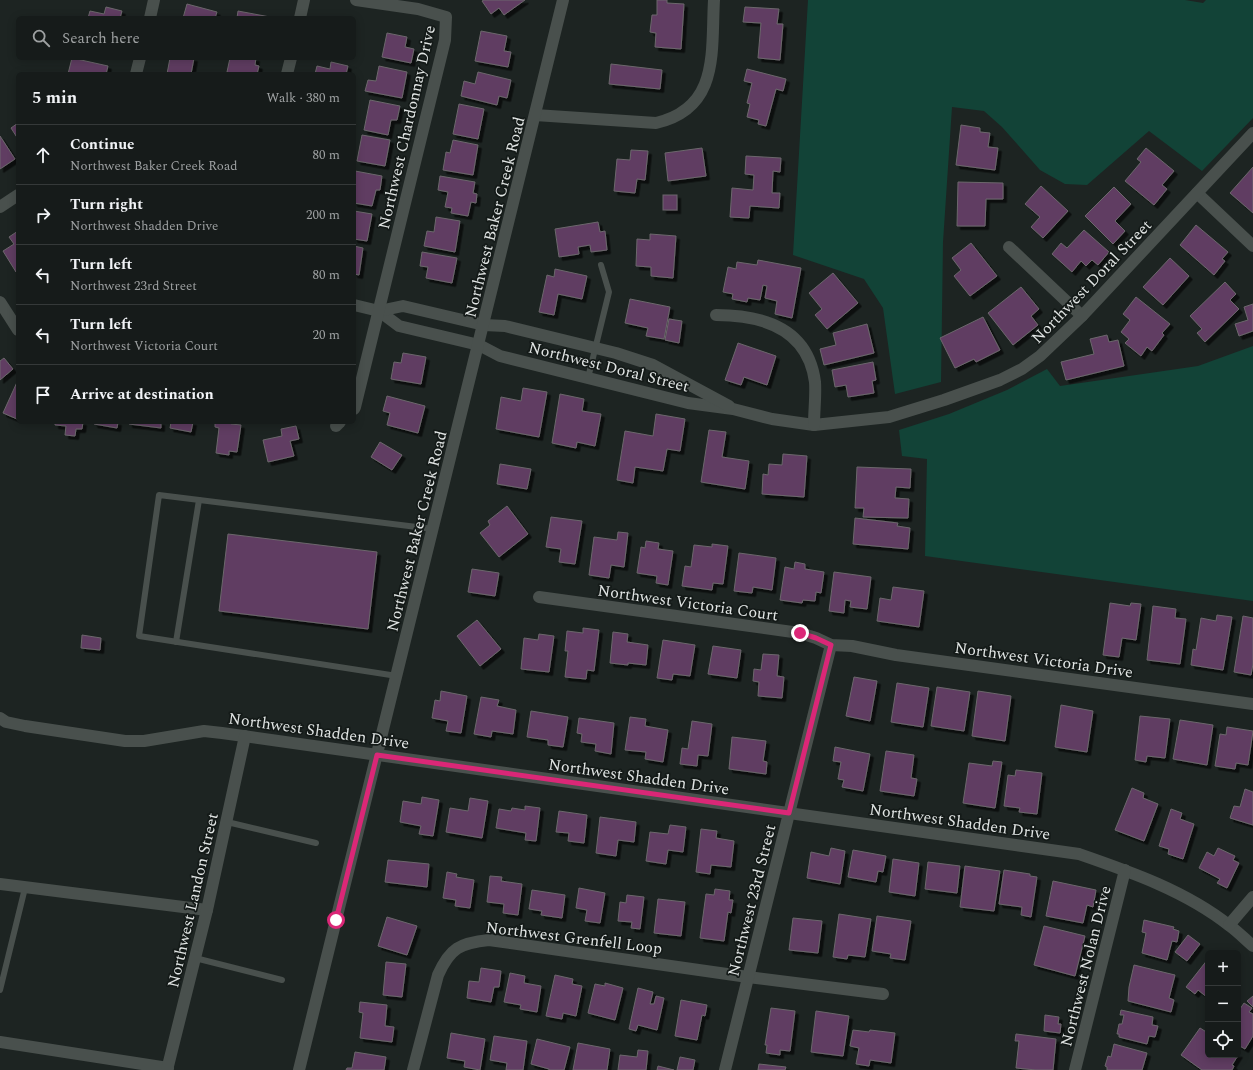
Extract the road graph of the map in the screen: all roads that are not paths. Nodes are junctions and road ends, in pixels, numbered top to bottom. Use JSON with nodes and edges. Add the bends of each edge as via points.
{"nodes":[{"id":1,"x":154,"y":0,"type":"edge"},
{"id":2,"x":304,"y":0,"type":"edge"},
{"id":3,"x":356,"y":0,"type":"edge"},
{"id":4,"x":563,"y":0,"type":"edge"},
{"id":5,"x":714,"y":0,"type":"edge"},
{"id":6,"x":150,"y":16,"type":"edge"},
{"id":7,"x":300,"y":16,"type":"edge"},
{"id":8,"x":140,"y":60,"type":"edge"},
{"id":9,"x":290,"y":60,"type":"edge"},
{"id":10,"x":136,"y":72,"type":"edge"},
{"id":11,"x":288,"y":72,"type":"edge"},
{"id":12,"x":535,"y":115,"type":"junction"},
{"id":13,"x":1253,"y":132,"type":"edge"},
{"id":14,"x":1197,"y":193,"type":"junction"},
{"id":15,"x":16,"y":196,"type":"edge"},
{"id":16,"x":0,"y":207,"type":"edge"},
{"id":17,"x":1253,"y":246,"type":"edge"},
{"id":18,"x":1009,"y":247,"type":"dead end"},
{"id":19,"x":601,"y":265,"type":"dead end"},
{"id":20,"x":0,"y":302,"type":"edge"},
{"id":21,"x":356,"y":305,"type":"edge"},
{"id":22,"x":379,"y":311,"type":"junction"},
{"id":23,"x":716,"y":314,"type":"dead end"},
{"id":24,"x":1082,"y":316,"type":"junction"},
{"id":25,"x":484,"y":325,"type":"junction"},
{"id":26,"x":16,"y":327,"type":"edge"},
{"id":27,"x":479,"y":345,"type":"junction"},
{"id":28,"x":595,"y":348,"type":"junction"},
{"id":29,"x":588,"y":378,"type":"junction"},
{"id":30,"x":356,"y":403,"type":"edge"},
{"id":31,"x":733,"y":409,"type":"junction"},
{"id":32,"x":814,"y":425,"type":"junction"},
{"id":33,"x":199,"y":500,"type":"junction"},
{"id":34,"x":433,"y":529,"type":"junction"},
{"id":35,"x":539,"y":597,"type":"dead end"},
{"id":36,"x":176,"y":642,"type":"junction"},
{"id":37,"x":831,"y":645,"type":"junction"},
{"id":38,"x":397,"y":676,"type":"junction"},
{"id":39,"x":1253,"y":704,"type":"edge"},
{"id":40,"x":0,"y":718,"type":"edge"},
{"id":41,"x":245,"y":736,"type":"junction"},
{"id":42,"x":377,"y":755,"type":"junction"},
{"id":43,"x":789,"y":813,"type":"junction"},
{"id":44,"x":227,"y":822,"type":"junction"},
{"id":45,"x":316,"y":843,"type":"dead end"},
{"id":46,"x":1125,"y":870,"type":"junction"},
{"id":47,"x":0,"y":884,"type":"edge"},
{"id":48,"x":25,"y":888,"type":"junction"},
{"id":49,"x":1253,"y":898,"type":"edge"},
{"id":50,"x":207,"y":910,"type":"junction"},
{"id":51,"x":1230,"y":925,"type":"junction"},
{"id":52,"x":1253,"y":946,"type":"edge"},
{"id":53,"x":195,"y":958,"type":"junction"},
{"id":54,"x":748,"y":977,"type":"junction"},
{"id":55,"x":282,"y":980,"type":"dead end"},
{"id":56,"x":0,"y":990,"type":"edge"},
{"id":57,"x":883,"y":994,"type":"dead end"},
{"id":58,"x":0,"y":1042,"type":"edge"},
{"id":59,"x":168,"y":1069,"type":"edge"},
{"id":60,"x":299,"y":1070,"type":"edge"},
{"id":61,"x":414,"y":1070,"type":"edge"},
{"id":62,"x":725,"y":1070,"type":"edge"},
{"id":63,"x":1075,"y":1070,"type":"edge"}],
"edges":[{"from":1,"to":6,"type":"street"},
{"from":2,"to":7,"type":"street"},
{"from":3,"to":22,"type":"street","name":"Northwest Chardonnay Drive","via":[[418,9],[446,17],[445,40]]},
{"from":4,"to":12,"type":"street","name":"Northwest Baker Creek Road"},
{"from":5,"to":12,"type":"street","via":[[707,82],[692,104],[681,114],[671,120],[656,123]]},
{"from":8,"to":10,"type":"street"},
{"from":9,"to":11,"type":"street"},
{"from":12,"to":25,"type":"street","name":"Northwest Baker Creek Road"},
{"from":13,"to":14,"type":"street","name":"Northwest Doral Street"},
{"from":14,"to":17,"type":"street"},
{"from":14,"to":24,"type":"street","name":"Northwest Doral Street"},
{"from":15,"to":16,"type":"street"},
{"from":18,"to":24,"type":"street"},
{"from":19,"to":28,"type":"lane","via":[[609,292]]},
{"from":20,"to":26,"type":"street"},
{"from":21,"to":22,"type":"street"},
{"from":22,"to":25,"type":"street","name":"Northwest Doral Street","via":[[403,306]]},
{"from":22,"to":27,"type":"street","name":"Northwest Doral Street","via":[[399,326]]},
{"from":22,"to":30,"type":"street"},
{"from":23,"to":32,"type":"street","via":[[770,322],[788,332],[803,349],[810,363],[815,382]]},
{"from":24,"to":32,"type":"street","name":"Northwest Doral Street","via":[[1040,356],[1000,380],[889,417]]},
{"from":25,"to":27,"type":"street","name":"Northwest Baker Creek Road"},
{"from":25,"to":28,"type":"street","name":"Northwest Doral Street","via":[[505,326]]},
{"from":27,"to":29,"type":"street","name":"Northwest Doral Street","via":[[500,356]]},
{"from":27,"to":34,"type":"street","name":"Northwest Baker Creek Road"},
{"from":28,"to":29,"type":"lane"},
{"from":28,"to":31,"type":"street","name":"Northwest Doral Street","via":[[653,364]]},
{"from":29,"to":31,"type":"street","name":"Northwest Doral Street","via":[[688,403]]},
{"from":31,"to":32,"type":"street","name":"Northwest Doral Street","via":[[772,419]]},
{"from":33,"to":34,"type":"lane"},
{"from":33,"to":36,"type":"lane"},
{"from":33,"to":36,"type":"lane","via":[[159,495],[139,636]]},
{"from":34,"to":38,"type":"street","name":"Northwest Baker Creek Road"},
{"from":35,"to":37,"type":"street","name":"Northwest Victoria Court","via":[[800,633]]},
{"from":36,"to":38,"type":"lane"},
{"from":37,"to":39,"type":"street","name":"Northwest Victoria Drive"},
{"from":37,"to":43,"type":"street","name":"Northwest 23rd Street"},
{"from":38,"to":42,"type":"street","name":"Northwest Baker Creek Road"},
{"from":40,"to":41,"type":"street","name":"Northwest Shadden Drive","via":[[25,726],[125,741],[144,741],[204,731]]},
{"from":41,"to":42,"type":"street","name":"Northwest Shadden Drive"},
{"from":41,"to":44,"type":"street","name":"Northwest Landon Street"},
{"from":42,"to":43,"type":"street","name":"Northwest Shadden Drive"},
{"from":42,"to":60,"type":"street","name":"Northwest Baker Creek Road"},
{"from":43,"to":46,"type":"street","name":"Northwest Shadden Drive","via":[[1079,854]]},
{"from":43,"to":54,"type":"street","name":"Northwest 23rd Street"},
{"from":44,"to":45,"type":"lane"},
{"from":44,"to":50,"type":"street","name":"Northwest Landon Street"},
{"from":46,"to":51,"type":"street","name":"Northwest Shadden Drive","via":[[1172,890]]},
{"from":46,"to":63,"type":"street","name":"Northwest Nolan Drive"},
{"from":47,"to":48,"type":"street"},
{"from":48,"to":50,"type":"street"},
{"from":48,"to":56,"type":"lane"},
{"from":49,"to":51,"type":"street"},
{"from":50,"to":53,"type":"street","name":"Northwest Landon Street"},
{"from":51,"to":52,"type":"street","name":"Northwest Shadden Drive"},
{"from":53,"to":55,"type":"lane"},
{"from":53,"to":59,"type":"street","name":"Northwest Landon Street"},
{"from":54,"to":57,"type":"street","name":"Northwest Grenfell Loop"},
{"from":54,"to":61,"type":"street","name":"Northwest Grenfell Loop","via":[[489,940],[470,942],[452,952],[443,962]]},
{"from":54,"to":62,"type":"street","name":"Northwest 23rd Street"},
{"from":58,"to":59,"type":"street"}]}
